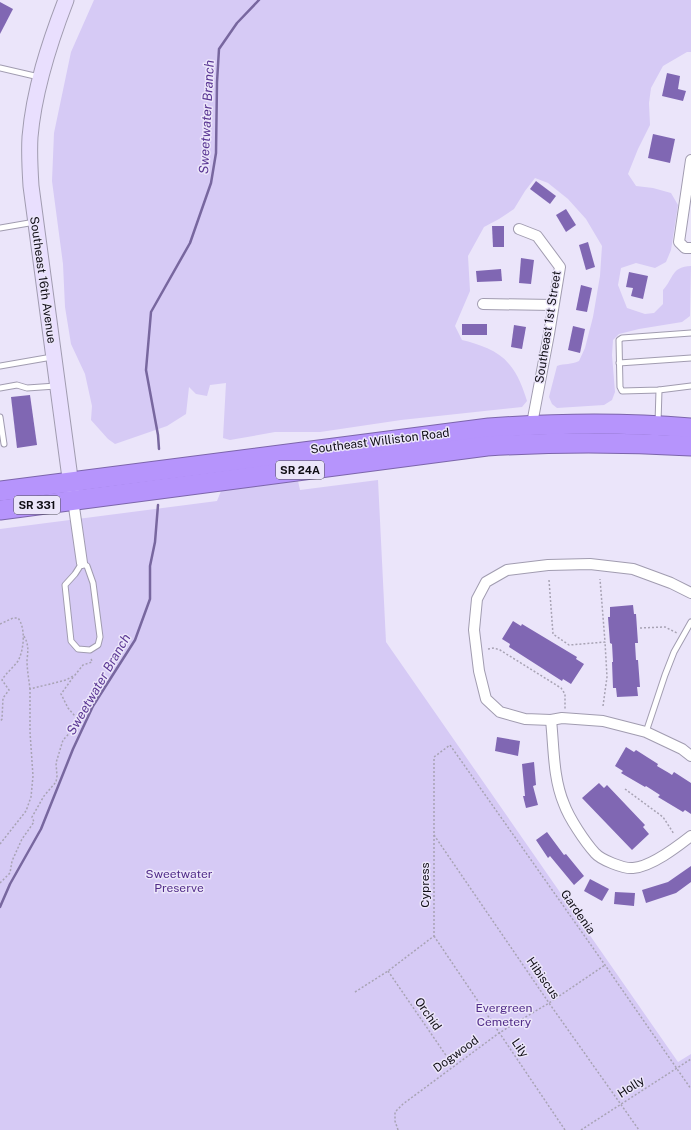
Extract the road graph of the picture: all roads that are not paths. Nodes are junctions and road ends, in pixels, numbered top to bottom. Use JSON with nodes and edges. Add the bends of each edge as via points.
{"nodes":[{"id":1,"x":66,"y":0,"type":"edge"},
{"id":2,"x":0,"y":68,"type":"edge"},
{"id":3,"x":40,"y":77,"type":"junction"},
{"id":4,"x":691,"y":160,"type":"edge"},
{"id":5,"x":36,"y":222,"type":"junction"},
{"id":6,"x":0,"y":228,"type":"edge"},
{"id":7,"x":519,"y":229,"type":"dead end"},
{"id":8,"x":691,"y":248,"type":"edge"},
{"id":9,"x":483,"y":304,"type":"dead end"},
{"id":10,"x":553,"y":305,"type":"junction"},
{"id":11,"x":691,"y":333,"type":"edge"},
{"id":12,"x":53,"y":357,"type":"junction"},
{"id":13,"x":691,"y":358,"type":"edge"},
{"id":14,"x":620,"y":363,"type":"junction"},
{"id":15,"x":0,"y":366,"type":"edge"},
{"id":16,"x":57,"y":386,"type":"junction"},
{"id":17,"x":691,"y":386,"type":"edge"},
{"id":18,"x":0,"y":388,"type":"edge"},
{"id":19,"x":659,"y":390,"type":"junction"},
{"id":20,"x":0,"y":417,"type":"edge"},
{"id":21,"x":532,"y":424,"type":"junction"},
{"id":22,"x":691,"y":428,"type":"edge"},
{"id":23,"x":657,"y":434,"type":"junction"},
{"id":24,"x":528,"y":443,"type":"junction"},
{"id":25,"x":4,"y":444,"type":"dead end"},
{"id":26,"x":691,"y":446,"type":"edge"},
{"id":27,"x":0,"y":491,"type":"edge"},
{"id":28,"x":72,"y":491,"type":"junction"},
{"id":29,"x":0,"y":510,"type":"edge"},
{"id":30,"x":82,"y":563,"type":"junction"},
{"id":31,"x":691,"y":593,"type":"edge"},
{"id":32,"x":691,"y":622,"type":"edge"},
{"id":33,"x":551,"y":720,"type":"junction"},
{"id":34,"x":646,"y":732,"type":"junction"},
{"id":35,"x":691,"y":756,"type":"edge"},
{"id":36,"x":691,"y":836,"type":"edge"}],
"edges":[{"from":1,"to":3,"type":"main road","name":"Southeast 16th Avenue"},
{"from":2,"to":3,"type":"lane"},
{"from":3,"to":5,"type":"main road","name":"Southeast 16th Avenue","via":[[30,138],[31,186]]},
{"from":4,"to":8,"type":"street","via":[[679,242],[685,248]]},
{"from":5,"to":6,"type":"lane"},
{"from":5,"to":12,"type":"main road","name":"Southeast 16th Avenue"},
{"from":7,"to":10,"type":"street","name":"Southeast 1st Street","via":[[537,236],[560,267]]},
{"from":9,"to":10,"type":"street"},
{"from":10,"to":21,"type":"street","name":"Southeast 1st Street"},
{"from":11,"to":14,"type":"lane","via":[[622,338],[619,340]]},
{"from":12,"to":15,"type":"lane"},
{"from":12,"to":16,"type":"main road","name":"Southeast 16th Avenue"},
{"from":13,"to":14,"type":"lane"},
{"from":14,"to":19,"type":"lane","via":[[622,391]]},
{"from":16,"to":18,"type":"lane"},
{"from":16,"to":28,"type":"main road","name":"Southeast 16th Avenue"},
{"from":17,"to":19,"type":"lane"},
{"from":19,"to":23,"type":"lane"},
{"from":20,"to":25,"type":"lane"},
{"from":21,"to":23,"type":"highway","name":"Southeast Williston Road","number":"SR 24A","via":[[620,424]]},
{"from":21,"to":24,"type":"street","name":"Southeast 1st Street"},
{"from":21,"to":28,"type":"highway","name":"Southeast Williston Road","number":"SR 24A","via":[[453,432]]},
{"from":22,"to":23,"type":"highway","name":"Southeast Williston Road","number":"SR 24A"},
{"from":23,"to":24,"type":"highway","name":"Southeast Williston Road","number":"SR 24A","via":[[592,442]]},
{"from":23,"to":26,"type":"highway","name":"Southeast Williston Road","number":"SR 24A"},
{"from":24,"to":28,"type":"highway","name":"Southeast Williston Road","number":"SR 24A"},
{"from":27,"to":28,"type":"highway","name":"Southeast Williston Road","number":"SR 331"},
{"from":28,"to":29,"type":"highway","name":"Southeast Williston Road","number":"SR 331"},
{"from":28,"to":30,"type":"street","name":"Southeast 16th Avenue"},
{"from":30,"to":30,"type":"lane","via":[[65,585],[71,641],[78,649],[90,650],[98,645],[100,637],[93,583],[87,566]]},
{"from":31,"to":33,"type":"street","via":[[633,569],[590,564],[548,565],[507,570],[486,582],[477,599],[474,630],[478,671],[486,699],[500,712],[525,719]]},
{"from":32,"to":34,"type":"lane","via":[[674,652]]},
{"from":33,"to":34,"type":"street","via":[[603,720]]},
{"from":33,"to":36,"type":"street","via":[[557,778],[564,805],[595,854],[620,867],[634,868],[657,860]]},
{"from":34,"to":35,"type":"street"}]}
